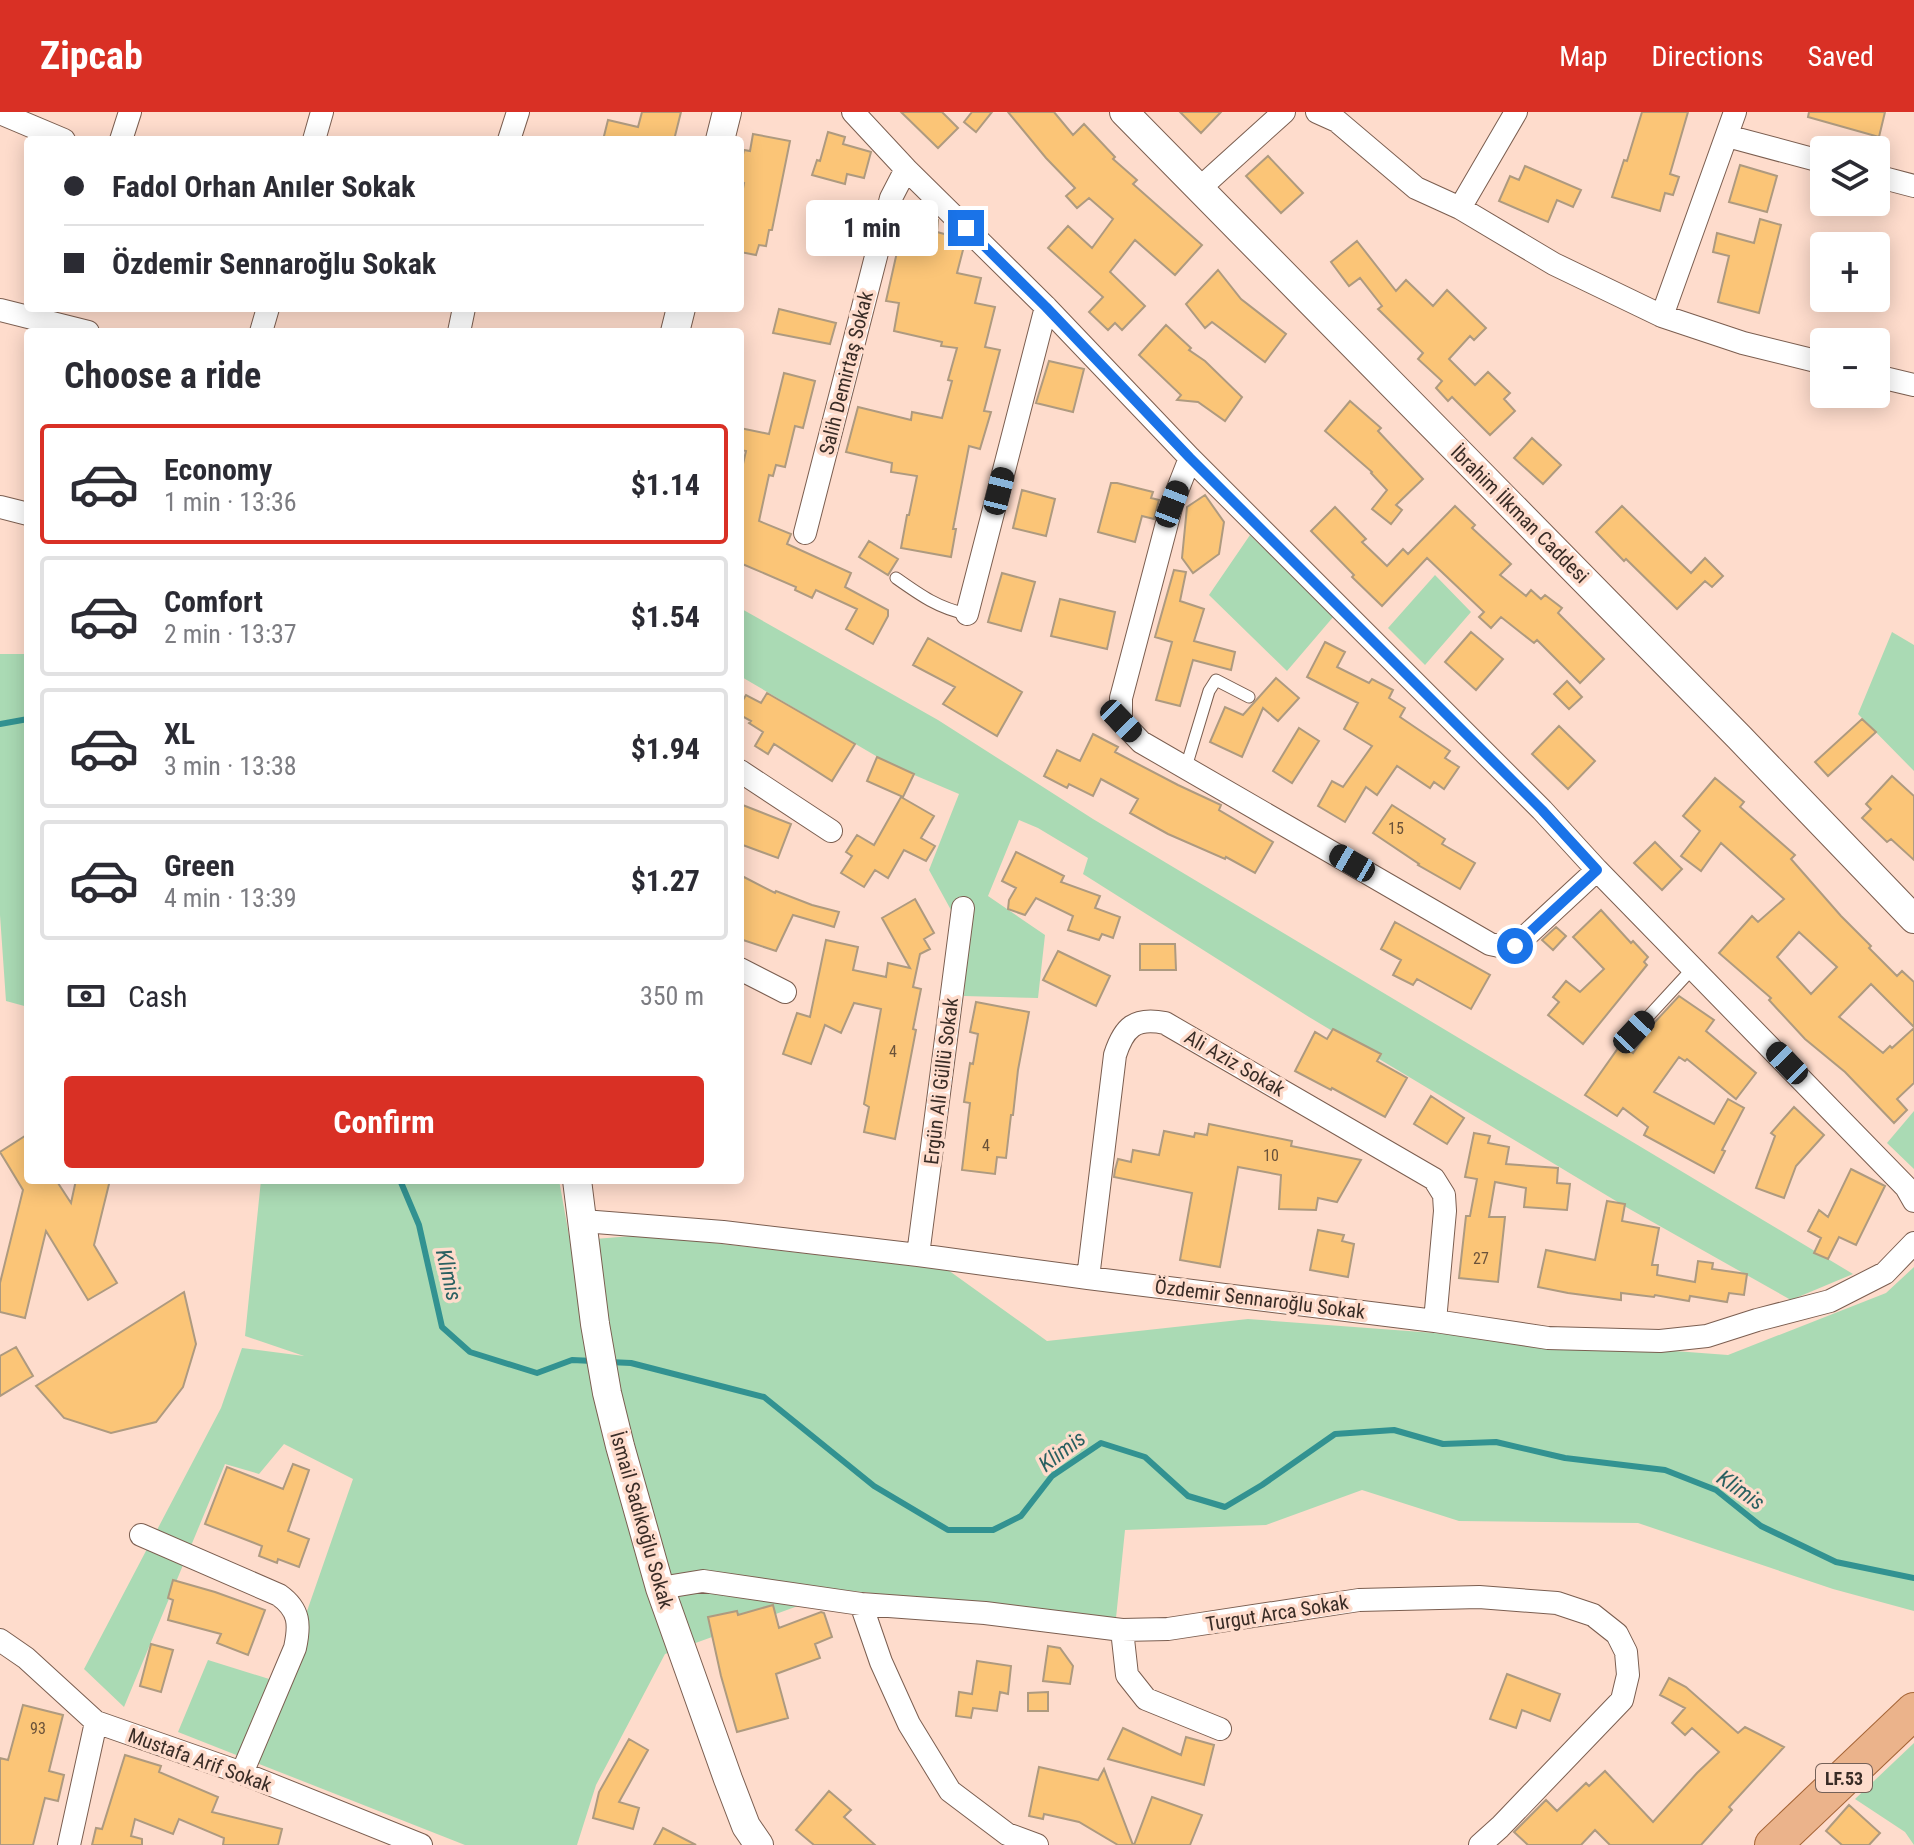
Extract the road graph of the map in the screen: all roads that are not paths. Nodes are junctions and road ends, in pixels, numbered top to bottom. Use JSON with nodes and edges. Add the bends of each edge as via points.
{"nodes":[{"id":1,"x":130,"y":112,"type":"edge"},
{"id":2,"x":322,"y":112,"type":"edge"},
{"id":3,"x":518,"y":112,"type":"edge"},
{"id":4,"x":727,"y":112,"type":"edge"},
{"id":5,"x":853,"y":112,"type":"edge"},
{"id":6,"x":1124,"y":112,"type":"edge"},
{"id":7,"x":1284,"y":112,"type":"edge"},
{"id":8,"x":1317,"y":112,"type":"edge"},
{"id":9,"x":1516,"y":112,"type":"edge"},
{"id":10,"x":1735,"y":112,"type":"edge"},
{"id":11,"x":0,"y":113,"type":"edge"},
{"id":12,"x":55,"y":136,"type":"edge"},
{"id":13,"x":122,"y":136,"type":"edge"},
{"id":14,"x":315,"y":136,"type":"edge"},
{"id":15,"x":510,"y":136,"type":"edge"},
{"id":16,"x":721,"y":136,"type":"edge"},
{"id":17,"x":1727,"y":136,"type":"junction"},
{"id":18,"x":1810,"y":158,"type":"edge"},
{"id":19,"x":906,"y":169,"type":"junction"},
{"id":20,"x":1890,"y":180,"type":"edge"},
{"id":21,"x":1914,"y":186,"type":"edge"},
{"id":22,"x":1200,"y":188,"type":"junction"},
{"id":23,"x":1460,"y":208,"type":"junction"},
{"id":24,"x":1046,"y":307,"type":"junction"},
{"id":25,"x":0,"y":310,"type":"edge"},
{"id":26,"x":1662,"y":316,"type":"junction"},
{"id":27,"x":78,"y":322,"type":"edge"},
{"id":28,"x":1810,"y":360,"type":"edge"},
{"id":29,"x":1890,"y":379,"type":"edge"},
{"id":30,"x":1914,"y":385,"type":"edge"},
{"id":31,"x":1190,"y":458,"type":"junction"},
{"id":32,"x":0,"y":507,"type":"edge"},
{"id":33,"x":24,"y":513,"type":"edge"},
{"id":34,"x":805,"y":533,"type":"dead end"},
{"id":35,"x":896,"y":578,"type":"dead end"},
{"id":36,"x":967,"y":614,"type":"joint"},
{"id":37,"x":1249,"y":697,"type":"dead end"},
{"id":38,"x":1186,"y":767,"type":"junction"},
{"id":39,"x":744,"y":774,"type":"edge"},
{"id":40,"x":831,"y":831,"type":"dead end"},
{"id":41,"x":1597,"y":870,"type":"junction"},
{"id":42,"x":963,"y":908,"type":"dead end"},
{"id":43,"x":1914,"y":919,"type":"edge"},
{"id":44,"x":1693,"y":968,"type":"junction"},
{"id":45,"x":744,"y":971,"type":"edge"},
{"id":46,"x":785,"y":992,"type":"dead end"},
{"id":47,"x":1634,"y":1032,"type":"dead end"},
{"id":48,"x":578,"y":1184,"type":"edge"},
{"id":49,"x":1914,"y":1201,"type":"edge"},
{"id":50,"x":583,"y":1221,"type":"junction"},
{"id":51,"x":1914,"y":1243,"type":"edge"},
{"id":52,"x":918,"y":1255,"type":"junction"},
{"id":53,"x":1088,"y":1278,"type":"junction"},
{"id":54,"x":1435,"y":1321,"type":"junction"},
{"id":55,"x":141,"y":1535,"type":"dead end"},
{"id":56,"x":660,"y":1588,"type":"junction"},
{"id":57,"x":861,"y":1604,"type":"junction"},
{"id":58,"x":1122,"y":1630,"type":"junction"},
{"id":59,"x":0,"y":1640,"type":"edge"},
{"id":60,"x":1914,"y":1711,"type":"edge"},
{"id":61,"x":96,"y":1722,"type":"junction"},
{"id":62,"x":1220,"y":1729,"type":"dead end"},
{"id":63,"x":242,"y":1773,"type":"junction"},
{"id":64,"x":69,"y":1845,"type":"edge"},
{"id":65,"x":421,"y":1845,"type":"edge"},
{"id":66,"x":759,"y":1845,"type":"edge"},
{"id":67,"x":1037,"y":1845,"type":"edge"},
{"id":68,"x":1480,"y":1845,"type":"edge"},
{"id":69,"x":1773,"y":1845,"type":"edge"}],
"edges":[{"from":1,"to":13,"type":"street"},
{"from":2,"to":14,"type":"street"},
{"from":3,"to":15,"type":"street"},
{"from":4,"to":16,"type":"street"},
{"from":5,"to":19,"type":"street"},
{"from":6,"to":22,"type":"street","name":"İbrahim İlkman Caddesi"},
{"from":7,"to":22,"type":"street"},
{"from":8,"to":23,"type":"street","via":[[1337,121],[1416,188]]},
{"from":9,"to":23,"type":"street"},
{"from":10,"to":17,"type":"street"},
{"from":11,"to":12,"type":"street"},
{"from":17,"to":18,"type":"street"},
{"from":17,"to":26,"type":"street"},
{"from":19,"to":24,"type":"street"},
{"from":19,"to":34,"type":"street","name":"Salih Demirtaş Sokak","via":[[891,198]]},
{"from":20,"to":21,"type":"street"},
{"from":22,"to":43,"type":"street","name":"İbrahim İlkman Caddesi"},
{"from":23,"to":26,"type":"street","via":[[1554,264]]},
{"from":24,"to":31,"type":"street"},
{"from":24,"to":36,"type":"street"},
{"from":25,"to":27,"type":"street"},
{"from":26,"to":28,"type":"street"},
{"from":29,"to":30,"type":"street"},
{"from":31,"to":38,"type":"street","via":[[1172,504],[1121,698],[1121,721],[1141,742]]},
{"from":31,"to":41,"type":"street"},
{"from":32,"to":33,"type":"street"},
{"from":35,"to":36,"type":"lane","via":[[929,601]]},
{"from":37,"to":38,"type":"lane","via":[[1216,680]]},
{"from":38,"to":41,"type":"street","via":[[1490,944],[1515,946]]},
{"from":39,"to":40,"type":"street"},
{"from":41,"to":44,"type":"street"},
{"from":42,"to":52,"type":"street","name":"Ergün Ali Güllü Sokak"},
{"from":44,"to":47,"type":"lane"},
{"from":44,"to":49,"type":"street"},
{"from":45,"to":46,"type":"street"},
{"from":48,"to":50,"type":"street","name":"İsmail Sadıkoğlu Sokak"},
{"from":50,"to":52,"type":"street","name":"Özdemir Sennaroğlu Sokak"},
{"from":50,"to":56,"type":"street","name":"İsmail Sadıkoğlu Sokak","via":[[607,1393]]},
{"from":51,"to":54,"type":"street","name":"Özdemir Sennaroğlu Sokak","via":[[1885,1273],[1830,1301],[1707,1336],[1660,1341],[1548,1338]]},
{"from":52,"to":53,"type":"street","name":"Özdemir Sennaroğlu Sokak"},
{"from":53,"to":54,"type":"street","name":"Özdemir Sennaroğlu Sokak"},
{"from":53,"to":54,"type":"street","name":"Ali Aziz Sokak","via":[[1115,1055],[1128,1030],[1148,1020],[1165,1023],[1434,1179],[1444,1195],[1445,1211]]},
{"from":55,"to":63,"type":"street","via":[[279,1595],[294,1609],[295,1648]]},
{"from":56,"to":57,"type":"street","name":"Turgut Arca Sokak","via":[[703,1581]]},
{"from":56,"to":66,"type":"street","name":"İsmail Sadıkoğlu Sokak","via":[[746,1826]]},
{"from":57,"to":58,"type":"street","name":"Turgut Arca Sokak"},
{"from":57,"to":67,"type":"street","via":[[909,1724],[950,1791],[1007,1834]]},
{"from":58,"to":62,"type":"street","via":[[1127,1675],[1146,1699]]},
{"from":58,"to":68,"type":"street","name":"Turgut Arca Sokak","via":[[1168,1629],[1359,1600],[1479,1597],[1557,1603],[1593,1615],[1617,1634],[1626,1652],[1622,1700]]},
{"from":59,"to":61,"type":"street","name":"Mustafa Arif Sokak"},
{"from":60,"to":69,"type":"main road","number":"LF.53"},
{"from":61,"to":63,"type":"street","name":"Mustafa Arif Sokak"},
{"from":61,"to":64,"type":"street"},
{"from":63,"to":65,"type":"street","name":"Mustafa Arif Sokak"}]}
